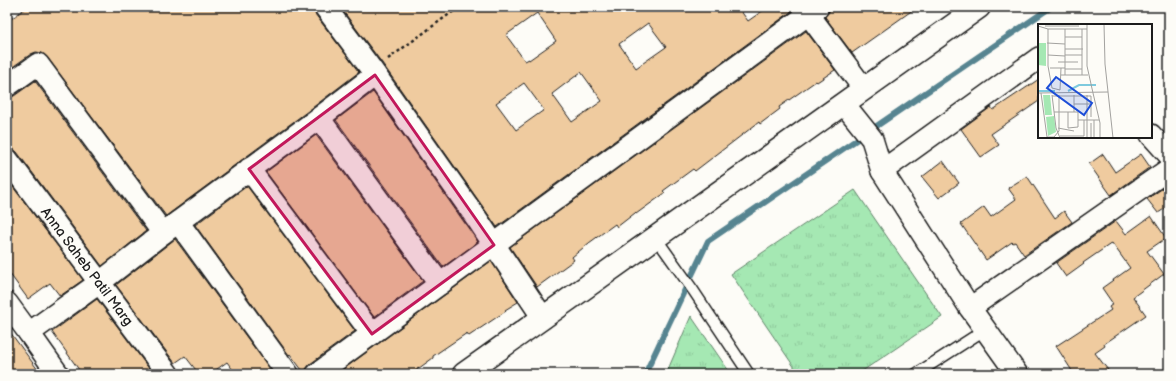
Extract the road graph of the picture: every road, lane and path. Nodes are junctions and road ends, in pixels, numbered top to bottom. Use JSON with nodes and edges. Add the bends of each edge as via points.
{"nodes":[{"id":1,"x":325,"y":7,"type":"edge"},
{"id":2,"x":459,"y":7,"type":"edge"},
{"id":3,"x":979,"y":7,"type":"edge"},
{"id":4,"x":810,"y":9,"type":"edge"},
{"id":5,"x":1038,"y":59,"type":"edge"},
{"id":6,"x":374,"y":72,"type":"junction"},
{"id":7,"x":7,"y":86,"type":"edge"},
{"id":8,"x":864,"y":89,"type":"junction"},
{"id":9,"x":847,"y":107,"type":"junction"},
{"id":10,"x":319,"y":118,"type":"junction"},
{"id":11,"x":1152,"y":136,"type":"edge"},
{"id":12,"x":1169,"y":155,"type":"edge"},
{"id":13,"x":7,"y":159,"type":"edge"},
{"id":14,"x":249,"y":169,"type":"junction"},
{"id":15,"x":1169,"y":169,"type":"edge"},
{"id":16,"x":882,"y":170,"type":"junction"},
{"id":17,"x":171,"y":227,"type":"junction"},
{"id":18,"x":494,"y":245,"type":"junction"},
{"id":19,"x":661,"y":245,"type":"junction"},
{"id":20,"x":99,"y":283,"type":"junction"},
{"id":21,"x":440,"y":284,"type":"junction"},
{"id":22,"x":7,"y":303,"type":"edge"},
{"id":23,"x":970,"y":308,"type":"junction"},
{"id":24,"x":543,"y":318,"type":"junction"},
{"id":25,"x":986,"y":329,"type":"junction"},
{"id":26,"x":29,"y":333,"type":"junction"},
{"id":27,"x":372,"y":334,"type":"junction"},
{"id":28,"x":58,"y":374,"type":"edge"},
{"id":29,"x":168,"y":374,"type":"edge"},
{"id":30,"x":288,"y":374,"type":"edge"},
{"id":31,"x":317,"y":374,"type":"edge"},
{"id":32,"x":464,"y":374,"type":"edge"},
{"id":33,"x":749,"y":374,"type":"edge"},
{"id":34,"x":916,"y":374,"type":"edge"},
{"id":35,"x":1017,"y":374,"type":"edge"}],
"edges":[{"from":1,"to":6,"type":"street"},
{"from":2,"to":6,"type":"path"},
{"from":3,"to":8,"type":"main road"},
{"from":4,"to":8,"type":"street"},
{"from":4,"to":18,"type":"street"},
{"from":5,"to":16,"type":"street"},
{"from":6,"to":10,"type":"street"},
{"from":6,"to":18,"type":"street"},
{"from":7,"to":17,"type":"street","via":[[38,64]]},
{"from":8,"to":9,"type":"main road"},
{"from":9,"to":16,"type":"street","via":[[872,139]]},
{"from":9,"to":19,"type":"main road"},
{"from":10,"to":14,"type":"street"},
{"from":10,"to":21,"type":"street"},
{"from":11,"to":12,"type":"street"},
{"from":13,"to":20,"type":"street","name":"Anna Saheb Patil Marg"},
{"from":14,"to":17,"type":"street"},
{"from":14,"to":27,"type":"street"},
{"from":15,"to":23,"type":"street"},
{"from":16,"to":23,"type":"street"},
{"from":17,"to":20,"type":"street"},
{"from":17,"to":30,"type":"street"},
{"from":18,"to":21,"type":"street"},
{"from":18,"to":24,"type":"street"},
{"from":19,"to":24,"type":"main road"},
{"from":19,"to":33,"type":"lane"},
{"from":20,"to":26,"type":"street"},
{"from":20,"to":29,"type":"street","name":"Anna Saheb Patil Marg"},
{"from":21,"to":27,"type":"street"},
{"from":22,"to":26,"type":"street"},
{"from":23,"to":25,"type":"street"},
{"from":24,"to":32,"type":"main road"},
{"from":25,"to":34,"type":"lane"},
{"from":25,"to":35,"type":"street"},
{"from":26,"to":28,"type":"street"},
{"from":27,"to":31,"type":"street"}]}
